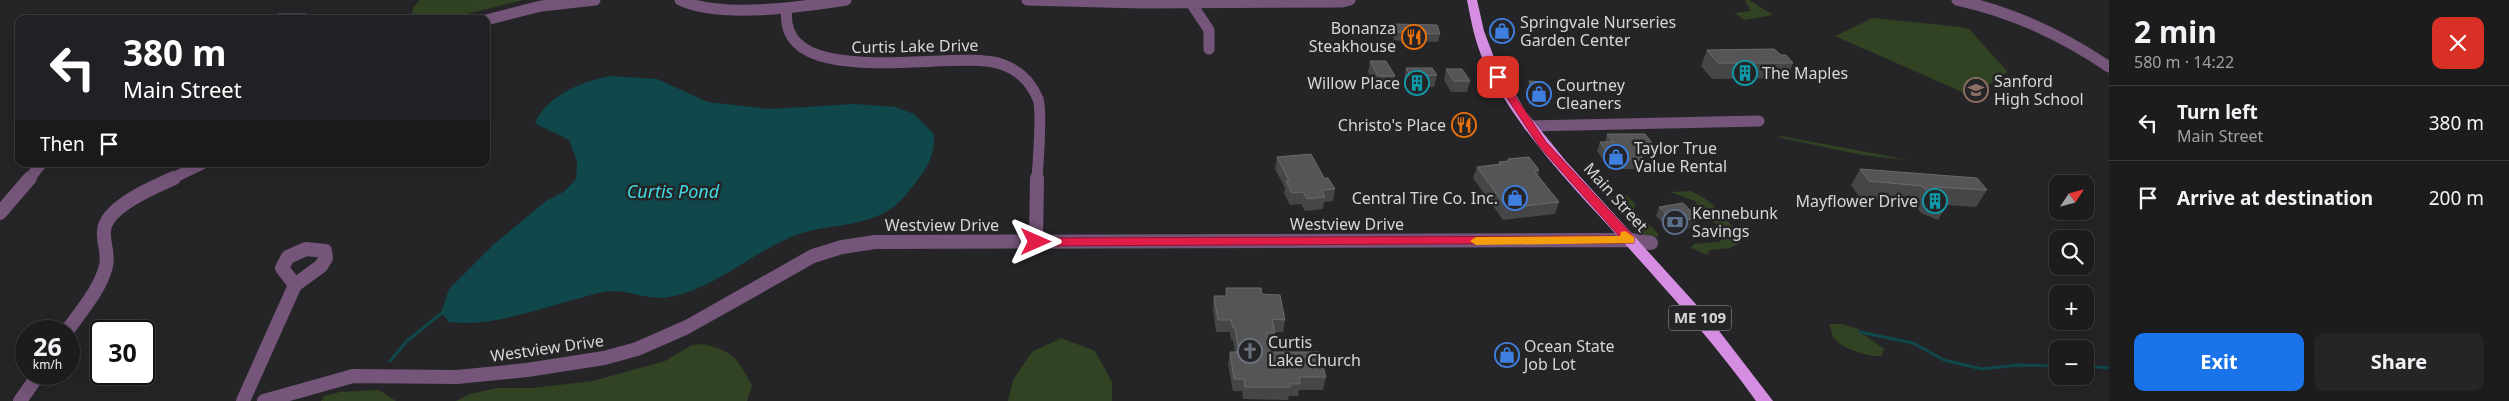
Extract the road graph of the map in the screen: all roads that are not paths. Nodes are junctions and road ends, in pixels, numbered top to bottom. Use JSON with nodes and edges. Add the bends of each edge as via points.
{"nodes":[{"id":1,"x":595,"y":0,"type":"edge"},
{"id":2,"x":680,"y":0,"type":"edge"},
{"id":3,"x":846,"y":0,"type":"edge"},
{"id":4,"x":1027,"y":0,"type":"edge"},
{"id":5,"x":1350,"y":0,"type":"edge"},
{"id":6,"x":1472,"y":0,"type":"edge"},
{"id":7,"x":1956,"y":0,"type":"edge"},
{"id":8,"x":1115,"y":1,"type":"edge"},
{"id":9,"x":542,"y":3,"type":"edge"},
{"id":10,"x":1191,"y":3,"type":"junction"},
{"id":11,"x":787,"y":8,"type":"junction"},
{"id":12,"x":490,"y":19,"type":"edge"},
{"id":13,"x":1208,"y":49,"type":"dead end"},
{"id":14,"x":2109,"y":67,"type":"edge"},
{"id":15,"x":1759,"y":121,"type":"dead end"},
{"id":16,"x":1528,"y":126,"type":"junction"},
{"id":17,"x":38,"y":167,"type":"edge"},
{"id":18,"x":196,"y":167,"type":"edge"},
{"id":19,"x":0,"y":213,"type":"edge"},
{"id":20,"x":1630,"y":240,"type":"junction"},
{"id":21,"x":1036,"y":242,"type":"junction"},
{"id":22,"x":1651,"y":243,"type":"dead end"},
{"id":23,"x":295,"y":285,"type":"dead end"},
{"id":24,"x":74,"y":320,"type":"edge"},
{"id":25,"x":31,"y":385,"type":"edge"},
{"id":26,"x":20,"y":401,"type":"edge"},
{"id":27,"x":243,"y":401,"type":"edge"},
{"id":28,"x":264,"y":401,"type":"edge"},
{"id":29,"x":1764,"y":401,"type":"edge"}],
"edges":[{"from":1,"to":9,"type":"street"},
{"from":2,"to":11,"type":"street","via":[[702,8]]},
{"from":3,"to":11,"type":"street"},
{"from":4,"to":8,"type":"street"},
{"from":5,"to":10,"type":"street"},
{"from":6,"to":16,"type":"highway","name":"Main Street","number":"ME 109","via":[[1487,55]]},
{"from":7,"to":14,"type":"street","via":[[2030,21],[2072,42]]},
{"from":8,"to":10,"type":"street"},
{"from":9,"to":12,"type":"street"},
{"from":10,"to":13,"type":"street","via":[[1210,29]]},
{"from":11,"to":21,"type":"street","name":"Curtis Lake Drive","via":[[786,24],[792,39],[809,53],[828,60],[863,65],[974,59],[1006,66],[1026,77],[1039,101]]},
{"from":15,"to":16,"type":"street"},
{"from":16,"to":20,"type":"highway","name":"Main Street","number":"ME 109"},
{"from":17,"to":19,"type":"street"},
{"from":18,"to":24,"type":"street","via":[[131,201],[107,219],[103,231],[107,258],[105,270]]},
{"from":20,"to":21,"type":"street","name":"Westview Drive"},
{"from":20,"to":22,"type":"street","name":"Westview Drive"},
{"from":20,"to":29,"type":"highway","name":"Main Street","number":"ME 109","via":[[1711,332]]},
{"from":21,"to":28,"type":"street","name":"Westview Drive","via":[[875,242],[842,247],[789,268],[664,338],[604,358],[457,377],[353,376]]},
{"from":23,"to":27,"type":"street"},
{"from":25,"to":26,"type":"street"}]}
